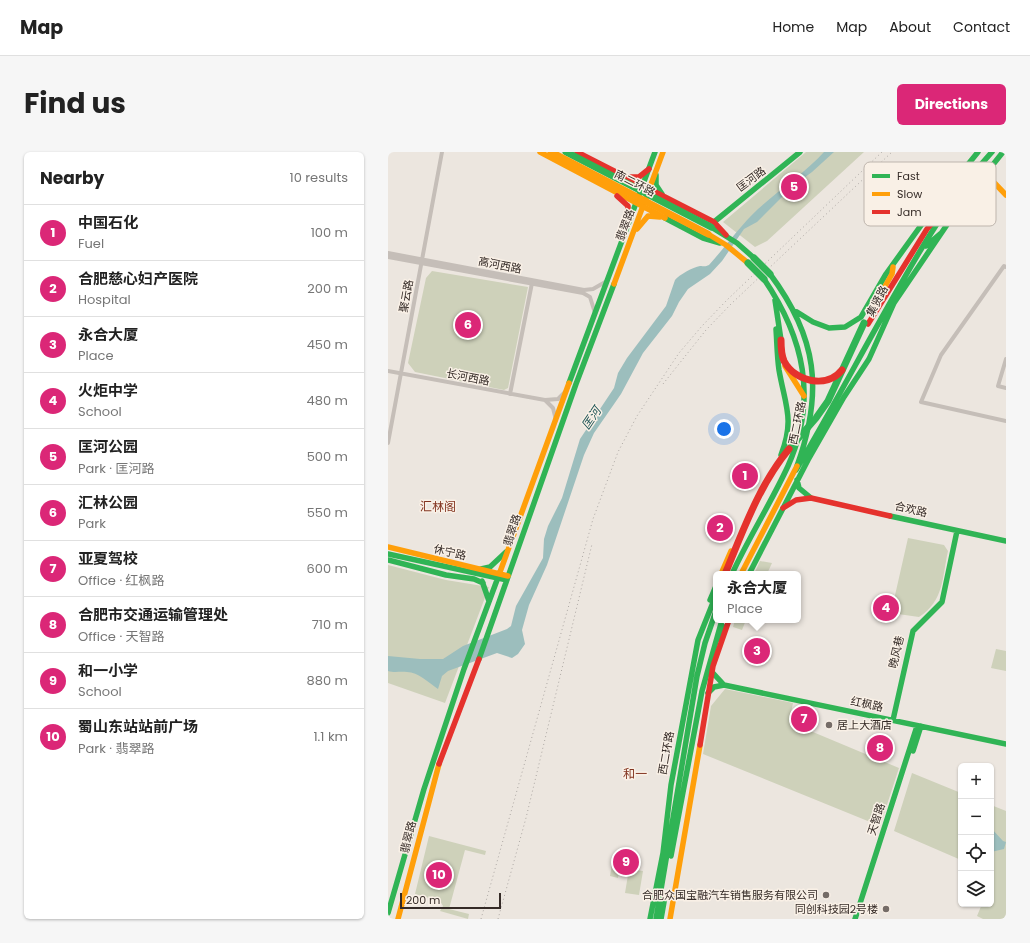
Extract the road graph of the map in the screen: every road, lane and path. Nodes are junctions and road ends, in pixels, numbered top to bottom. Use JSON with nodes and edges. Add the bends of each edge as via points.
{"nodes":[{"id":1,"x":442,"y":152,"type":"edge"},
{"id":2,"x":540,"y":152,"type":"edge"},
{"id":3,"x":551,"y":152,"type":"edge"},
{"id":4,"x":566,"y":152,"type":"edge"},
{"id":5,"x":576,"y":152,"type":"edge"},
{"id":6,"x":655,"y":152,"type":"edge"},
{"id":7,"x":663,"y":152,"type":"edge"},
{"id":8,"x":800,"y":152,"type":"edge"},
{"id":9,"x":978,"y":152,"type":"edge"},
{"id":10,"x":992,"y":152,"type":"edge"},
{"id":11,"x":1002,"y":152,"type":"edge"},
{"id":12,"x":970,"y":162,"type":"edge"},
{"id":13,"x":983,"y":162,"type":"edge"},
{"id":14,"x":994,"y":162,"type":"edge"},
{"id":15,"x":653,"y":170,"type":"junction"},
{"id":16,"x":625,"y":177,"type":"junction"},
{"id":17,"x":996,"y":185,"type":"edge"},
{"id":18,"x":643,"y":186,"type":"junction"},
{"id":19,"x":650,"y":189,"type":"junction"},
{"id":20,"x":613,"y":191,"type":"junction"},
{"id":21,"x":1006,"y":195,"type":"edge"},
{"id":22,"x":663,"y":196,"type":"junction"},
{"id":23,"x":636,"y":203,"type":"junction"},
{"id":24,"x":643,"y":207,"type":"junction"},
{"id":25,"x":662,"y":217,"type":"junction"},
{"id":26,"x":712,"y":224,"type":"junction"},
{"id":27,"x":628,"y":226,"type":"junction"},
{"id":28,"x":921,"y":226,"type":"edge"},
{"id":29,"x":929,"y":226,"type":"edge"},
{"id":30,"x":936,"y":226,"type":"edge"},
{"id":31,"x":946,"y":226,"type":"edge"},
{"id":32,"x":634,"y":232,"type":"junction"},
{"id":33,"x":940,"y":234,"type":"junction"},
{"id":34,"x":726,"y":245,"type":"junction"},
{"id":35,"x":920,"y":251,"type":"junction"},
{"id":36,"x":388,"y":253,"type":"edge"},
{"id":37,"x":388,"y":257,"type":"edge"},
{"id":38,"x":751,"y":260,"type":"junction"},
{"id":39,"x":421,"y":262,"type":"junction"},
{"id":40,"x":894,"y":265,"type":"junction"},
{"id":41,"x":1006,"y":267,"type":"edge"},
{"id":42,"x":767,"y":276,"type":"junction"},
{"id":43,"x":607,"y":280,"type":"junction"},
{"id":44,"x":532,"y":284,"type":"junction"},
{"id":45,"x":769,"y":285,"type":"junction"},
{"id":46,"x":795,"y":311,"type":"junction"},
{"id":47,"x":595,"y":313,"type":"junction"},
{"id":48,"x":866,"y":324,"type":"junction"},
{"id":49,"x":779,"y":344,"type":"junction"},
{"id":50,"x":1006,"y":359,"type":"edge"},
{"id":51,"x":388,"y":371,"type":"edge"},
{"id":52,"x":401,"y":374,"type":"junction"},
{"id":53,"x":1006,"y":388,"type":"edge"},
{"id":54,"x":567,"y":391,"type":"junction"},
{"id":55,"x":510,"y":394,"type":"junction"},
{"id":56,"x":546,"y":400,"type":"junction"},
{"id":57,"x":805,"y":401,"type":"junction"},
{"id":58,"x":834,"y":405,"type":"junction"},
{"id":59,"x":556,"y":420,"type":"junction"},
{"id":60,"x":1006,"y":421,"type":"edge"},
{"id":61,"x":821,"y":437,"type":"junction"},
{"id":62,"x":388,"y":443,"type":"edge"},
{"id":63,"x":796,"y":470,"type":"junction"},
{"id":64,"x":797,"y":480,"type":"junction"},
{"id":65,"x":811,"y":498,"type":"junction"},
{"id":66,"x":782,"y":508,"type":"junction"},
{"id":67,"x":958,"y":530,"type":"junction"},
{"id":68,"x":1006,"y":541,"type":"edge"},
{"id":69,"x":388,"y":547,"type":"edge"},
{"id":70,"x":508,"y":550,"type":"junction"},
{"id":71,"x":388,"y":554,"type":"edge"},
{"id":72,"x":388,"y":560,"type":"edge"},
{"id":73,"x":722,"y":571,"type":"edge"},
{"id":74,"x":725,"y":571,"type":"edge"},
{"id":75,"x":734,"y":571,"type":"edge"},
{"id":76,"x":743,"y":571,"type":"edge"},
{"id":77,"x":750,"y":571,"type":"edge"},
{"id":78,"x":478,"y":572,"type":"junction"},
{"id":79,"x":499,"y":576,"type":"junction"},
{"id":80,"x":508,"y":578,"type":"junction"},
{"id":81,"x":483,"y":583,"type":"junction"},
{"id":82,"x":713,"y":594,"type":"edge"},
{"id":83,"x":489,"y":601,"type":"junction"},
{"id":84,"x":712,"y":612,"type":"edge"},
{"id":85,"x":713,"y":616,"type":"edge"},
{"id":86,"x":721,"y":623,"type":"edge"},
{"id":87,"x":725,"y":623,"type":"edge"},
{"id":88,"x":728,"y":623,"type":"edge"},
{"id":89,"x":711,"y":624,"type":"junction"},
{"id":90,"x":721,"y":640,"type":"junction"},
{"id":91,"x":712,"y":672,"type":"junction"},
{"id":92,"x":724,"y":685,"type":"junction"},
{"id":93,"x":708,"y":693,"type":"junction"},
{"id":94,"x":893,"y":720,"type":"junction"},
{"id":95,"x":919,"y":726,"type":"junction"},
{"id":96,"x":1006,"y":744,"type":"edge"},
{"id":97,"x":671,"y":823,"type":"junction"},
{"id":98,"x":663,"y":853,"type":"junction"},
{"id":99,"x":664,"y":884,"type":"junction"},
{"id":100,"x":388,"y":913,"type":"edge"},
{"id":101,"x":398,"y":919,"type":"edge"},
{"id":102,"x":650,"y":919,"type":"edge"},
{"id":103,"x":656,"y":919,"type":"edge"},
{"id":104,"x":661,"y":919,"type":"edge"},
{"id":105,"x":670,"y":919,"type":"edge"},
{"id":106,"x":855,"y":919,"type":"edge"},
{"id":107,"x":858,"y":919,"type":"edge"}],
"edges":[{"from":1,"to":39,"type":"street","name":"聚云路"},
{"from":2,"to":20,"type":"main road"},
{"from":3,"to":34,"type":"main road","name":"南二环路","bridge":true},
{"from":4,"to":26,"type":"main road","name":"南二环路","bridge":true},
{"from":5,"to":16,"type":"main road"},
{"from":6,"to":15,"type":"main road","name":"翡翠路"},
{"from":7,"to":15,"type":"main road","name":"翡翠路"},
{"from":8,"to":26,"type":"main road","name":"匡河路"},
{"from":9,"to":12,"type":"main road"},
{"from":10,"to":13,"type":"main road","name":"集贤路"},
{"from":11,"to":14,"type":"main road"},
{"from":15,"to":16,"type":"main road","via":[[639,177]]},
{"from":15,"to":18,"type":"main road","name":"翡翠路"},
{"from":15,"to":19,"type":"main road","name":"翡翠路"},
{"from":15,"to":22,"type":"main road","via":[[656,185]]},
{"from":16,"to":18,"type":"main road"},
{"from":17,"to":21,"type":"main road"},
{"from":18,"to":19,"type":"main road"},
{"from":18,"to":23,"type":"main road","name":"翡翠路"},
{"from":19,"to":22,"type":"main road"},
{"from":19,"to":24,"type":"main road","name":"翡翠路"},
{"from":20,"to":23,"type":"main road"},
{"from":20,"to":27,"type":"main road","via":[[628,206]]},
{"from":22,"to":26,"type":"main road"},
{"from":23,"to":24,"type":"main road"},
{"from":23,"to":27,"type":"main road","name":"翡翠路"},
{"from":24,"to":25,"type":"main road"},
{"from":24,"to":32,"type":"main road","name":"翡翠路"},
{"from":25,"to":32,"type":"main road","via":[[648,216]]},
{"from":25,"to":34,"type":"main road","via":[[703,238]]},
{"from":26,"to":38,"type":"main road","via":[[737,243]]},
{"from":27,"to":43,"type":"main road","name":"翡翠路"},
{"from":28,"to":40,"type":"main road"},
{"from":29,"to":48,"type":"main road"},
{"from":30,"to":35,"type":"main road","name":"集贤路"},
{"from":31,"to":33,"type":"main road"},
{"from":32,"to":80,"type":"main road","name":"翡翠路","via":[[563,420]]},
{"from":33,"to":35,"type":"main road"},
{"from":33,"to":61,"type":"main road","via":[[894,303],[869,359]]},
{"from":34,"to":38,"type":"main road"},
{"from":35,"to":58,"type":"main road","name":"集贤路","via":[[896,289]]},
{"from":36,"to":39,"type":"street","name":"高河西路"},
{"from":37,"to":39,"type":"street","name":"高河西路"},
{"from":38,"to":42,"type":"main road","bridge":true},
{"from":39,"to":43,"type":"street","name":"高河西路","via":[[584,290],[593,289]]},
{"from":39,"to":44,"type":"street","name":"高河西路"},
{"from":39,"to":52,"type":"street","name":"聚云路"},
{"from":40,"to":46,"type":"main road","via":[[861,317],[849,326],[835,329],[821,327]]},
{"from":40,"to":48,"type":"main road","via":[[892,274]]},
{"from":41,"to":60,"type":"street","via":[[1004,266],[941,355],[921,402]]},
{"from":42,"to":45,"type":"main road","name":"西二环路"},
{"from":42,"to":46,"type":"main road","name":"西二环路","via":[[784,290]]},
{"from":43,"to":47,"type":"main road","name":"翡翠路"},
{"from":44,"to":47,"type":"street","name":"高河西路","via":[[582,293],[590,297]]},
{"from":44,"to":55,"type":"street"},
{"from":45,"to":49,"type":"main road","via":[[777,305]]},
{"from":45,"to":57,"type":"main road","name":"西二环路","via":[[796,340],[804,377]]},
{"from":46,"to":63,"type":"main road","name":"西二环路","via":[[809,348],[814,385],[811,420]]},
{"from":47,"to":54,"type":"main road","name":"翡翠路"},
{"from":48,"to":49,"type":"main road","bridge":true,"via":[[848,365],[833,378],[816,381],[799,377],[782,357]]},
{"from":48,"to":74,"type":"main road","bridge":true,"via":[[845,362],[838,384],[828,402],[775,466],[751,512]]},
{"from":49,"to":57,"type":"main road","via":[[782,362]]},
{"from":49,"to":73,"type":"main road","via":[[779,369],[790,414],[786,444],[759,504]]},
{"from":50,"to":53,"type":"street","via":[[998,386]]},
{"from":51,"to":52,"type":"street","name":"长河西路"},
{"from":52,"to":55,"type":"street","name":"长河西路"},
{"from":52,"to":62,"type":"street","name":"聚云路"},
{"from":54,"to":56,"type":"street","via":[[558,399]]},
{"from":54,"to":59,"type":"main road","name":"翡翠路"},
{"from":55,"to":56,"type":"street","name":"长河西路"},
{"from":56,"to":59,"type":"street","via":[[553,408]]},
{"from":57,"to":75,"type":"main road","name":"西二环路","via":[[795,448]]},
{"from":58,"to":61,"type":"main road"},
{"from":58,"to":63,"type":"main road","name":"集贤路"},
{"from":59,"to":70,"type":"main road","name":"翡翠路"},
{"from":61,"to":64,"type":"main road"},
{"from":63,"to":76,"type":"main road","name":"西二环路"},
{"from":64,"to":65,"type":"main road","via":[[799,488]]},
{"from":64,"to":66,"type":"main road"},
{"from":65,"to":66,"type":"main road","via":[[796,500]]},
{"from":65,"to":67,"type":"main road","name":"合欢路"},
{"from":66,"to":77,"type":"main road"},
{"from":67,"to":68,"type":"main road","name":"合欢路"},
{"from":67,"to":94,"type":"main road","name":"晚风巷","via":[[942,602],[936,611],[920,622],[913,631]]},
{"from":69,"to":78,"type":"main road","name":"休宁路"},
{"from":70,"to":78,"type":"main road","via":[[490,567]]},
{"from":70,"to":79,"type":"main road","name":"翡翠路"},
{"from":71,"to":78,"type":"main road","name":"休宁路"},
{"from":72,"to":81,"type":"main road"},
{"from":78,"to":79,"type":"main road","name":"休宁路"},
{"from":78,"to":81,"type":"main road"},
{"from":79,"to":80,"type":"main road","name":"休宁路"},
{"from":79,"to":83,"type":"main road","name":"翡翠路"},
{"from":80,"to":101,"type":"main road","name":"翡翠路","via":[[438,766]]},
{"from":81,"to":83,"type":"main road"},
{"from":82,"to":84,"type":"main road","via":[[709,604]]},
{"from":83,"to":100,"type":"main road","name":"翡翠路","via":[[424,789]]},
{"from":84,"to":89,"type":"main road","name":"西二环路"},
{"from":84,"to":98,"type":"main road","name":"西二环路","via":[[698,640],[671,785]]},
{"from":85,"to":89,"type":"main road"},
{"from":86,"to":99,"type":"main road","via":[[702,691],[680,822]]},
{"from":87,"to":90,"type":"main road"},
{"from":88,"to":90,"type":"main road"},
{"from":89,"to":97,"type":"main road","name":"西二环路","via":[[696,678]]},
{"from":90,"to":91,"type":"main road"},
{"from":91,"to":92,"type":"main road"},
{"from":91,"to":93,"type":"main road"},
{"from":92,"to":93,"type":"main road","via":[[714,687]]},
{"from":92,"to":94,"type":"main road","name":"红枫路"},
{"from":93,"to":105,"type":"main road"},
{"from":94,"to":95,"type":"main road","name":"红枫路"},
{"from":95,"to":96,"type":"main road","name":"红枫路"},
{"from":95,"to":106,"type":"main road","name":"天智路"},
{"from":95,"to":107,"type":"main road","name":"天智路"},
{"from":97,"to":98,"type":"main road"},
{"from":97,"to":99,"type":"main road","name":"西二环路"},
{"from":98,"to":102,"type":"main road","name":"西二环路"},
{"from":99,"to":103,"type":"main road"},
{"from":99,"to":104,"type":"main road"}]}
